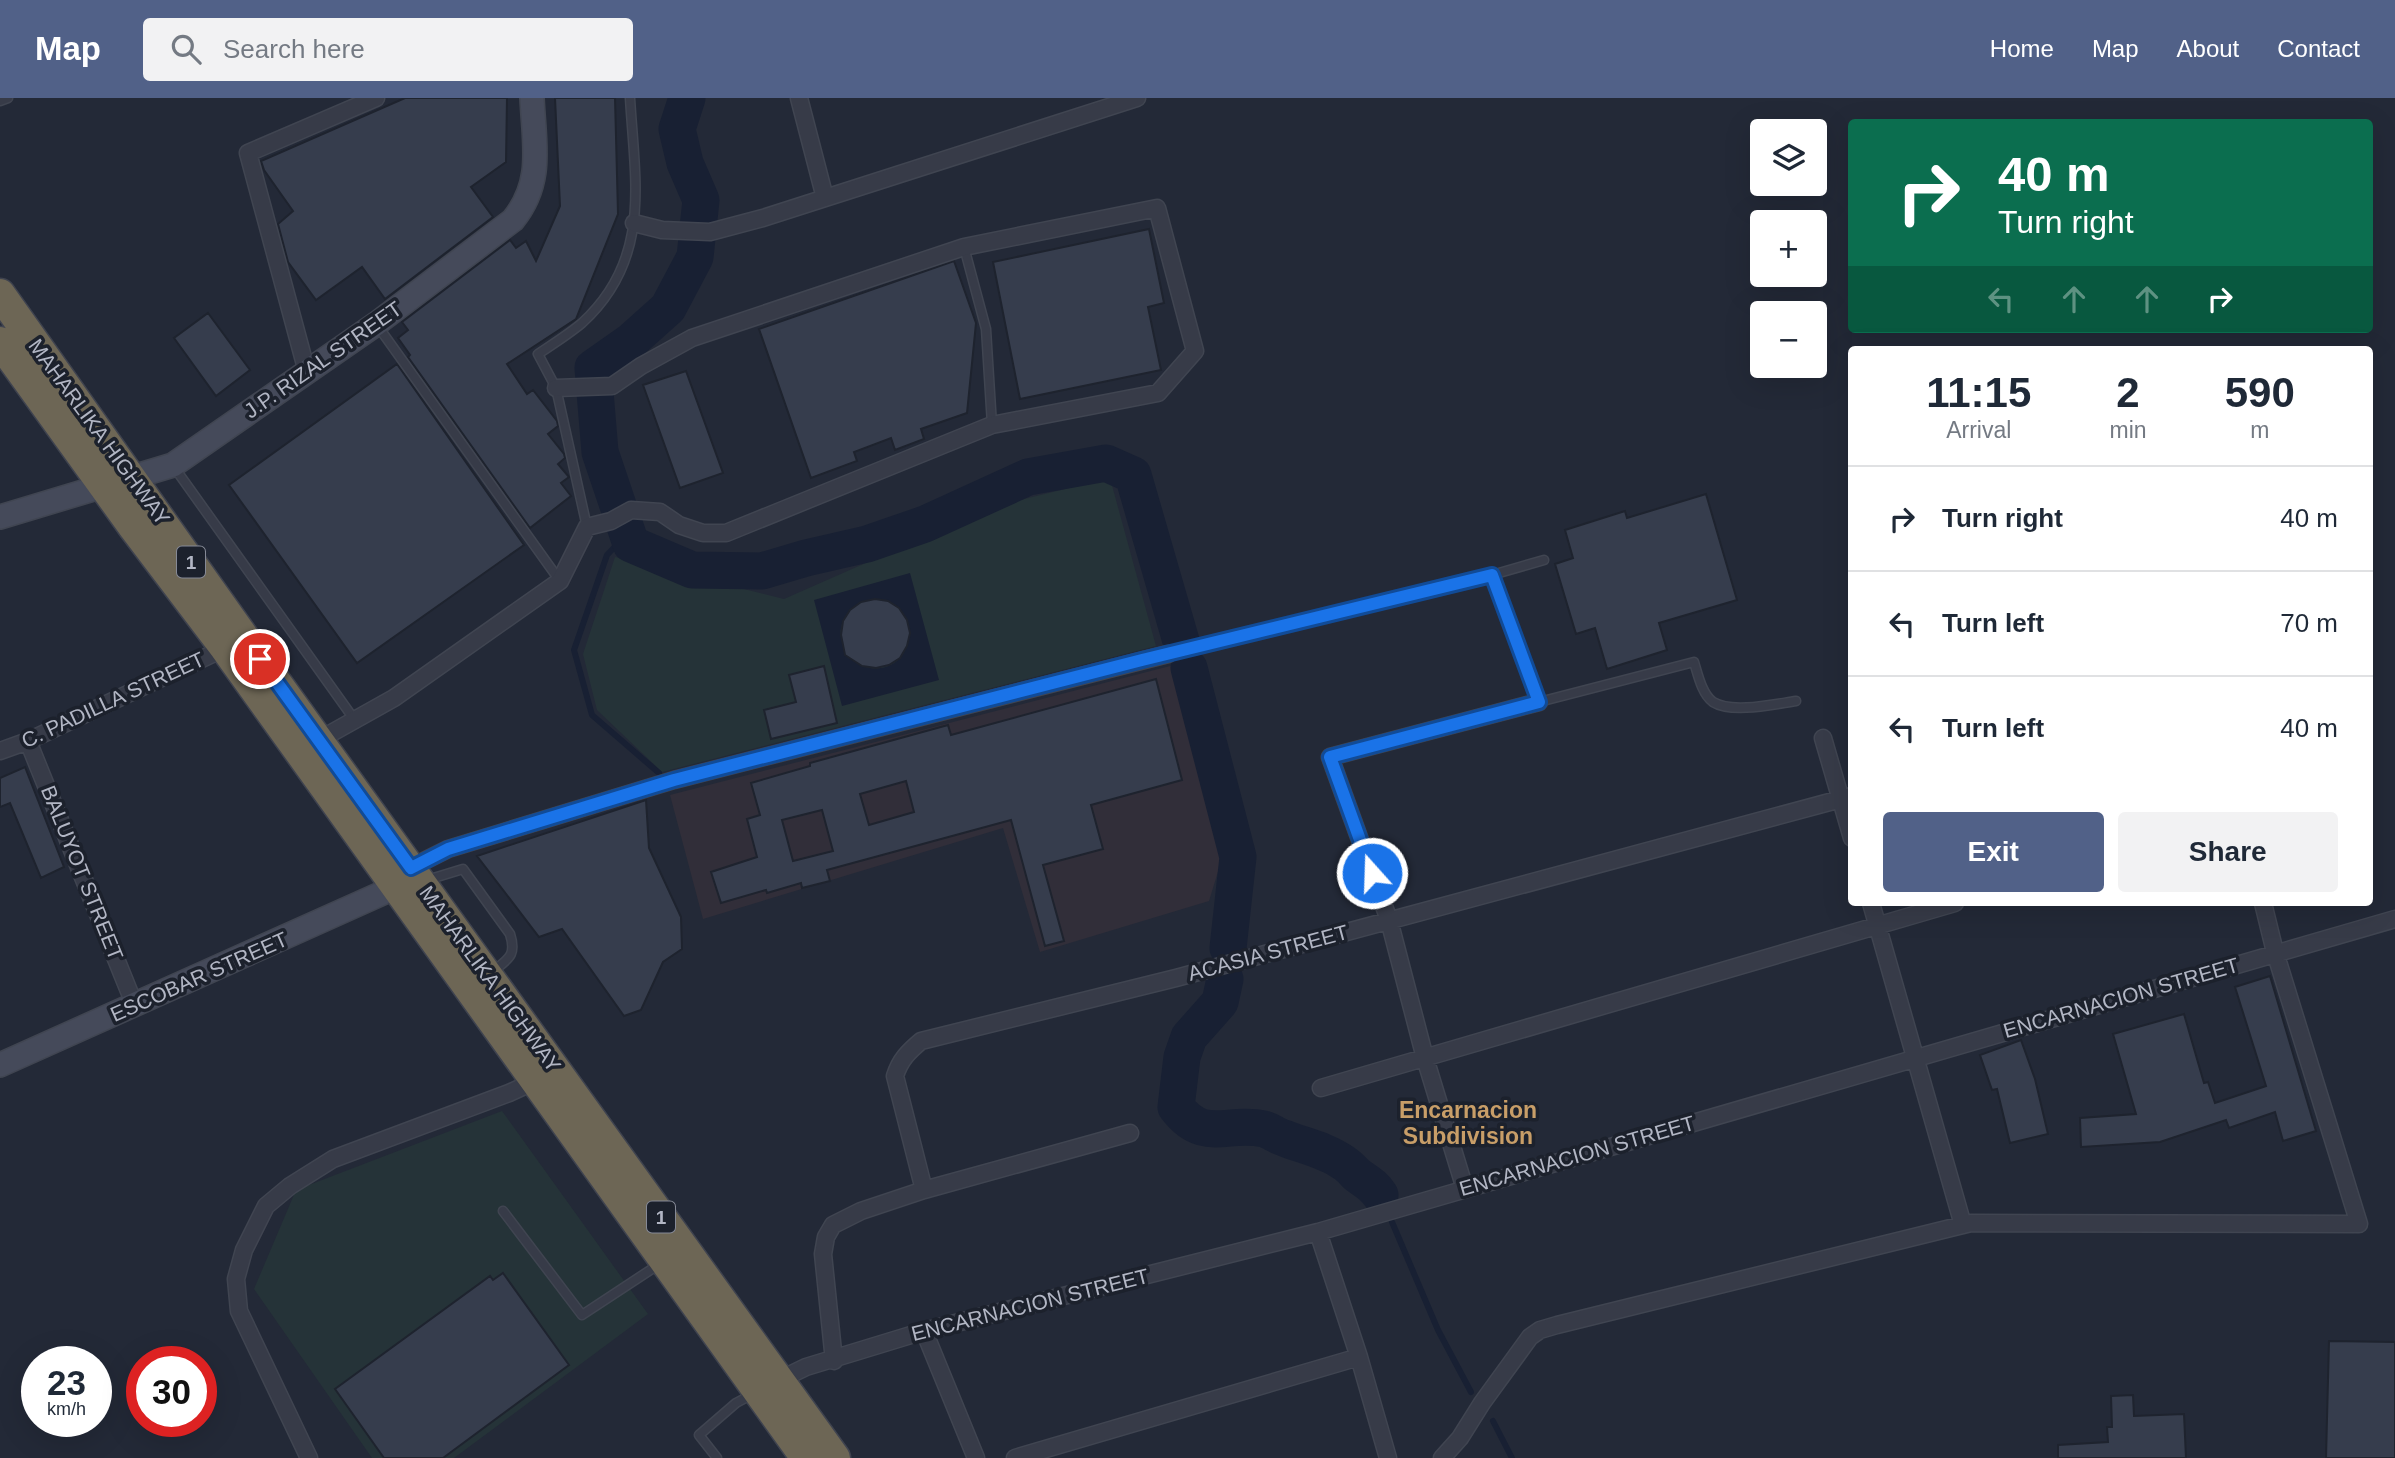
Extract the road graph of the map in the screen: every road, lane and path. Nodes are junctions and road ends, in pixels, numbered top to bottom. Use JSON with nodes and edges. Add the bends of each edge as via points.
{"nodes":[{"id":1,"x":8,"y":98,"type":"edge"},
{"id":2,"x":376,"y":98,"type":"edge"},
{"id":3,"x":532,"y":98,"type":"edge"},
{"id":4,"x":630,"y":98,"type":"edge"},
{"id":5,"x":799,"y":98,"type":"edge"},
{"id":6,"x":1137,"y":98,"type":"edge"},
{"id":7,"x":0,"y":101,"type":"edge"},
{"id":8,"x":825,"y":198,"type":"junction"},
{"id":9,"x":634,"y":223,"type":"junction"},
{"id":10,"x":964,"y":247,"type":"junction"},
{"id":11,"x":0,"y":294,"type":"edge"},
{"id":12,"x":376,"y":324,"type":"junction"},
{"id":13,"x":0,"y":342,"type":"edge"},
{"id":14,"x":307,"y":372,"type":"junction"},
{"id":15,"x":556,"y":388,"type":"junction"},
{"id":16,"x":992,"y":425,"type":"junction"},
{"id":17,"x":173,"y":464,"type":"junction"},
{"id":18,"x":118,"y":481,"type":"junction"},
{"id":19,"x":0,"y":517,"type":"edge"},
{"id":20,"x":587,"y":527,"type":"junction"},
{"id":21,"x":1544,"y":560,"type":"dead end"},
{"id":22,"x":1492,"y":575,"type":"junction"},
{"id":23,"x":560,"y":581,"type":"junction"},
{"id":24,"x":225,"y":648,"type":"junction"},
{"id":25,"x":1168,"y":654,"type":"joint"},
{"id":26,"x":1796,"y":701,"type":"dead end"},
{"id":27,"x":1539,"y":702,"type":"junction"},
{"id":28,"x":354,"y":719,"type":"junction"},
{"id":29,"x":1823,"y":738,"type":"dead end"},
{"id":30,"x":318,"y":740,"type":"junction"},
{"id":31,"x":28,"y":741,"type":"junction"},
{"id":32,"x":0,"y":751,"type":"edge"},
{"id":33,"x":1846,"y":798,"type":"edge"},
{"id":34,"x":409,"y":879,"type":"junction"},
{"id":35,"x":1872,"y":906,"type":"edge"},
{"id":36,"x":1945,"y":906,"type":"edge"},
{"id":37,"x":2264,"y":906,"type":"edge"},
{"id":38,"x":2395,"y":919,"type":"edge"},
{"id":39,"x":1389,"y":920,"type":"junction"},
{"id":40,"x":1877,"y":926,"type":"junction"},
{"id":41,"x":2275,"y":953,"type":"junction"},
{"id":42,"x":478,"y":982,"type":"junction"},
{"id":43,"x":135,"y":1006,"type":"junction"},
{"id":44,"x":1425,"y":1058,"type":"junction"},
{"id":45,"x":1916,"y":1058,"type":"junction"},
{"id":46,"x":0,"y":1065,"type":"edge"},
{"id":47,"x":535,"y":1081,"type":"junction"},
{"id":48,"x":1321,"y":1088,"type":"dead end"},
{"id":49,"x":1129,"y":1133,"type":"dead end"},
{"id":50,"x":1465,"y":1189,"type":"junction"},
{"id":51,"x":924,"y":1190,"type":"junction"},
{"id":52,"x":503,"y":1211,"type":"dead end"},
{"id":53,"x":1964,"y":1225,"type":"junction"},
{"id":54,"x":1318,"y":1232,"type":"junction"},
{"id":55,"x":675,"y":1254,"type":"junction"},
{"id":56,"x":924,"y":1331,"type":"junction"},
{"id":57,"x":1359,"y":1357,"type":"junction"},
{"id":58,"x":834,"y":1360,"type":"junction"},
{"id":59,"x":769,"y":1385,"type":"junction"},
{"id":60,"x":309,"y":1458,"type":"edge"},
{"id":61,"x":717,"y":1458,"type":"edge"},
{"id":62,"x":806,"y":1458,"type":"edge"},
{"id":63,"x":835,"y":1458,"type":"edge"},
{"id":64,"x":976,"y":1458,"type":"edge"},
{"id":65,"x":1015,"y":1458,"type":"edge"},
{"id":66,"x":1388,"y":1458,"type":"edge"},
{"id":67,"x":1442,"y":1458,"type":"edge"}],
"edges":[{"from":1,"to":7,"type":"lane"},
{"from":2,"to":14,"type":"street","via":[[248,153]]},
{"from":3,"to":12,"type":"street","name":"J.P. RIZAL STREET","via":[[535,170],[525,205],[513,220]]},
{"from":4,"to":9,"type":"lane"},
{"from":5,"to":8,"type":"street"},
{"from":6,"to":8,"type":"street"},
{"from":8,"to":9,"type":"street","via":[[710,232]]},
{"from":9,"to":15,"type":"lane","via":[[628,254],[609,291],[581,323],[538,354]]},
{"from":10,"to":15,"type":"street","via":[[692,338],[612,386]]},
{"from":10,"to":16,"type":"lane","via":[[986,329]]},
{"from":10,"to":16,"type":"street","via":[[1157,208],[1195,351],[1158,393]]},
{"from":11,"to":18,"type":"highway","name":"MAHARLIKA HIGHWAY","number":"1"},
{"from":12,"to":14,"type":"street","name":"J.P. RIZAL STREET"},
{"from":12,"to":23,"type":"lane"},
{"from":13,"to":18,"type":"highway","name":"MAHARLIKA HIGHWAY","number":"1"},
{"from":14,"to":17,"type":"street","name":"J.P. RIZAL STREET"},
{"from":15,"to":20,"type":"lane"},
{"from":16,"to":20,"type":"street","via":[[726,533],[703,533],[660,512],[631,510]]},
{"from":17,"to":18,"type":"street","name":"J.P. RIZAL STREET"},
{"from":17,"to":28,"type":"lane"},
{"from":18,"to":19,"type":"street","name":"J.P. RIZAL STREET"},
{"from":18,"to":24,"type":"highway","name":"MAHARLIKA HIGHWAY","number":"1"},
{"from":18,"to":30,"type":"highway","name":"MAHARLIKA HIGHWAY","number":"1","via":[[245,639]]},
{"from":20,"to":23,"type":"street"},
{"from":21,"to":22,"type":"lane"},
{"from":22,"to":25,"type":"lane"},
{"from":22,"to":27,"type":"lane"},
{"from":23,"to":28,"type":"street","via":[[394,698]]},
{"from":24,"to":31,"type":"street","name":"C. PADILLA STREET"},
{"from":24,"to":34,"type":"highway","name":"MAHARLIKA HIGHWAY","number":"1"},
{"from":25,"to":34,"type":"street","via":[[674,780],[448,849]]},
{"from":26,"to":27,"type":"lane","via":[[1730,708],[1713,702],[1694,662]]},
{"from":27,"to":39,"type":"street","via":[[1330,757]]},
{"from":28,"to":30,"type":"street"},
{"from":29,"to":33,"type":"street"},
{"from":30,"to":34,"type":"highway","name":"MAHARLIKA HIGHWAY","number":"1"},
{"from":31,"to":32,"type":"street","name":"C. PADILLA STREET"},
{"from":31,"to":43,"type":"street","name":"BALUYOT STREET"},
{"from":33,"to":39,"type":"street","name":"ACASIA STREET"},
{"from":34,"to":42,"type":"highway","name":"MAHARLIKA HIGHWAY","number":"1"},
{"from":34,"to":42,"type":"lane","via":[[463,869],[510,934],[511,956]]},
{"from":34,"to":43,"type":"street","name":"ESCOBAR STREET"},
{"from":35,"to":40,"type":"street"},
{"from":36,"to":40,"type":"street"},
{"from":37,"to":41,"type":"street"},
{"from":38,"to":41,"type":"street","name":"ENCARNACION STREET"},
{"from":39,"to":44,"type":"street"},
{"from":39,"to":51,"type":"street","name":"ACASIA STREET","via":[[921,1041],[900,1062],[895,1076]]},
{"from":40,"to":44,"type":"street"},
{"from":40,"to":45,"type":"street"},
{"from":41,"to":45,"type":"street","name":"ENCARNACION STREET"},
{"from":41,"to":53,"type":"street","via":[[2360,1224]]},
{"from":42,"to":47,"type":"highway","name":"MAHARLIKA HIGHWAY","number":"1"},
{"from":42,"to":55,"type":"highway","name":"MAHARLIKA HIGHWAY","number":"1"},
{"from":43,"to":46,"type":"street","name":"ESCOBAR STREET"},
{"from":44,"to":48,"type":"street"},
{"from":44,"to":50,"type":"street"},
{"from":45,"to":50,"type":"street","name":"ENCARNACION STREET"},
{"from":45,"to":53,"type":"street"},
{"from":47,"to":55,"type":"highway","name":"MAHARLIKA HIGHWAY","number":"1"},
{"from":47,"to":60,"type":"street","via":[[333,1159],[266,1206],[244,1250],[236,1279],[239,1311]]},
{"from":49,"to":51,"type":"street"},
{"from":50,"to":54,"type":"street","name":"ENCARNACION STREET"},
{"from":51,"to":58,"type":"street","via":[[860,1210],[833,1225],[824,1254]]},
{"from":52,"to":55,"type":"lane","via":[[582,1315]]},
{"from":53,"to":67,"type":"street","via":[[1540,1330],[1524,1345]]},
{"from":54,"to":56,"type":"street","name":"ENCARNACION STREET"},
{"from":54,"to":57,"type":"street"},
{"from":55,"to":59,"type":"highway","name":"MAHARLIKA HIGHWAY","number":"1"},
{"from":56,"to":58,"type":"street","name":"ENCARNACION STREET"},
{"from":56,"to":64,"type":"street"},
{"from":57,"to":65,"type":"street"},
{"from":57,"to":66,"type":"street"},
{"from":58,"to":59,"type":"street","name":"ENCARNACION STREET","via":[[806,1367]]},
{"from":59,"to":61,"type":"lane","via":[[736,1403],[699,1435]]},
{"from":59,"to":62,"type":"highway","name":"MAHARLIKA HIGHWAY","number":"1"},
{"from":59,"to":63,"type":"highway","name":"MAHARLIKA HIGHWAY","number":"1"}]}
